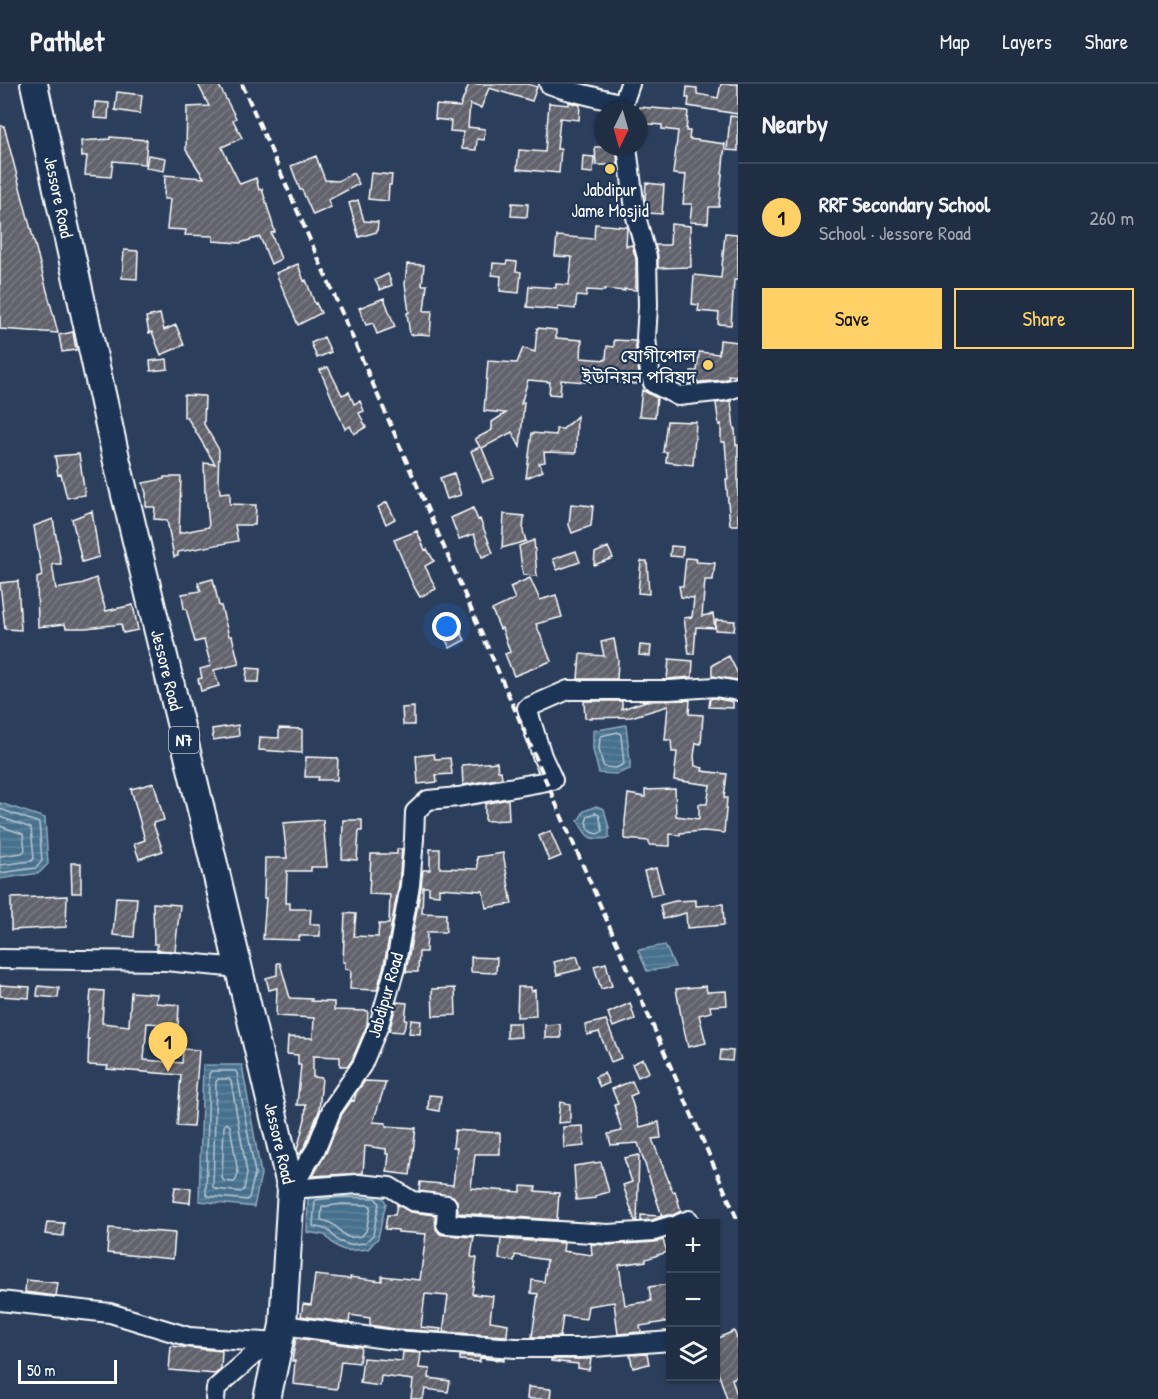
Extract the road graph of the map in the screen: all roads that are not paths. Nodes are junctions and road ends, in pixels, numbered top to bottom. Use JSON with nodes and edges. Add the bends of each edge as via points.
{"nodes":[{"id":1,"x":34,"y":84,"type":"edge"},
{"id":2,"x":549,"y":84,"type":"edge"},
{"id":3,"x":630,"y":84,"type":"edge"},
{"id":4,"x":607,"y":102,"type":"edge"},
{"id":5,"x":625,"y":102,"type":"edge"},
{"id":6,"x":628,"y":156,"type":"edge"},
{"id":7,"x":738,"y":387,"type":"edge"},
{"id":8,"x":738,"y":691,"type":"edge"},
{"id":9,"x":0,"y":959,"type":"edge"},
{"id":10,"x":239,"y":968,"type":"junction"},
{"id":11,"x":291,"y":1189,"type":"junction"},
{"id":12,"x":666,"y":1227,"type":"edge"},
{"id":13,"x":0,"y":1301,"type":"edge"},
{"id":14,"x":277,"y":1337,"type":"junction"},
{"id":15,"x":666,"y":1341,"type":"edge"},
{"id":16,"x":214,"y":1399,"type":"edge"},
{"id":17,"x":267,"y":1399,"type":"edge"}],
"edges":[{"from":1,"to":10,"type":"highway","name":"Jessore Road","number":"N7","via":[[117,462]]},
{"from":2,"to":4,"type":"street"},
{"from":3,"to":5,"type":"street"},
{"from":6,"to":7,"type":"street","via":[[636,217],[647,257],[646,338],[653,383],[678,396]]},
{"from":8,"to":11,"type":"street","name":"Jabdipur Road","via":[[716,687],[568,690],[527,708],[553,780],[428,800],[415,812],[410,885],[395,968],[379,1025],[362,1065],[332,1109],[316,1149]]},
{"from":9,"to":10,"type":"street","via":[[165,961]]},
{"from":10,"to":11,"type":"highway","name":"Jessore Road","number":"N7"},
{"from":11,"to":12,"type":"street","via":[[358,1184],[390,1187],[412,1201],[447,1205],[446,1224],[608,1234]]},
{"from":11,"to":14,"type":"highway","name":"Jessore Road","number":"N7"},
{"from":13,"to":14,"type":"street","via":[[111,1313],[189,1337]]},
{"from":14,"to":15,"type":"street","via":[[351,1333],[394,1340],[581,1348]]},
{"from":14,"to":16,"type":"street","via":[[216,1388]]},
{"from":14,"to":17,"type":"highway","name":"Jessore Road","number":"N7"}]}
